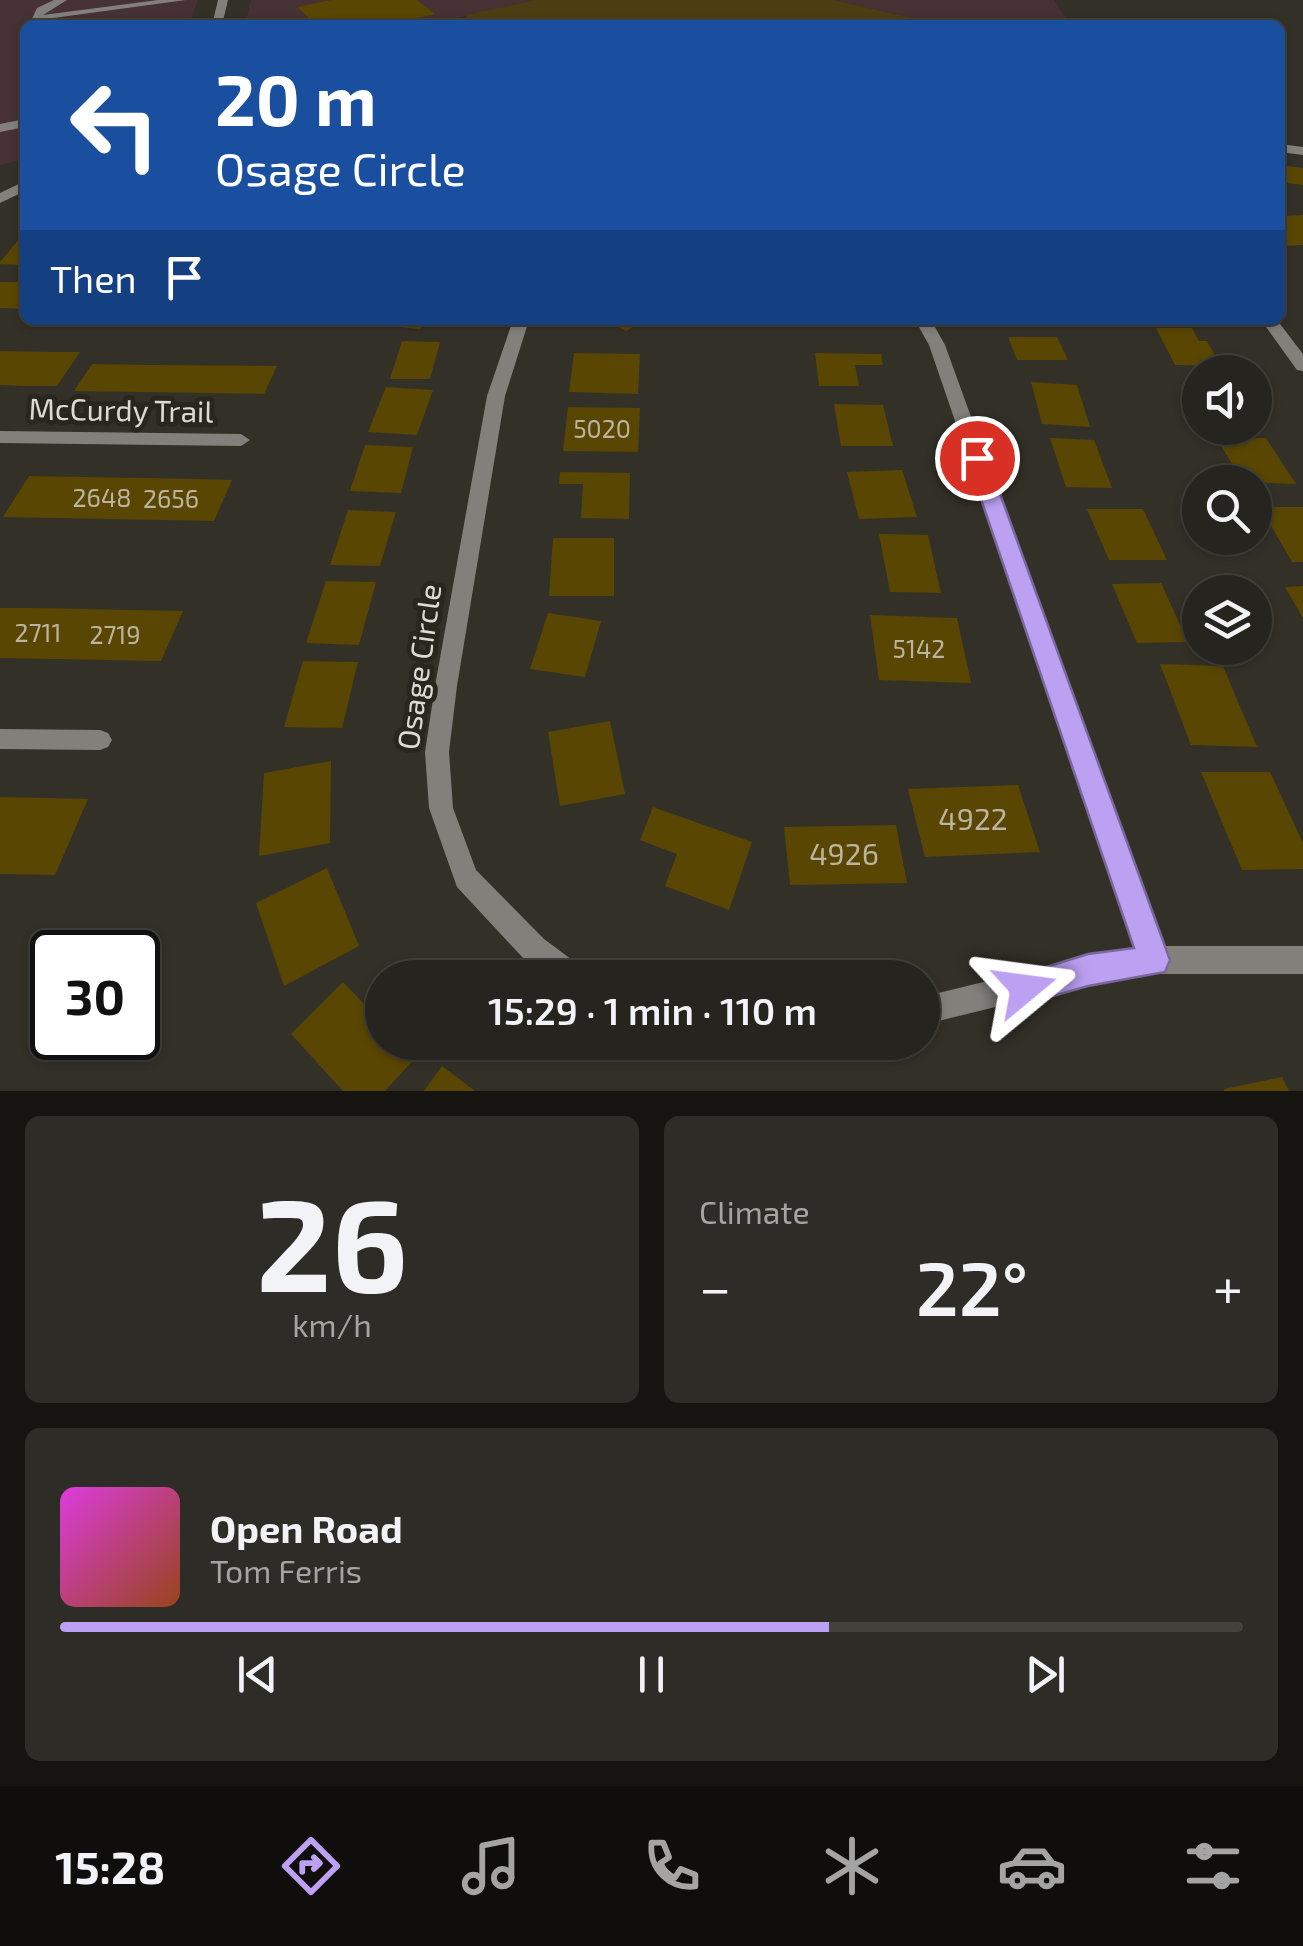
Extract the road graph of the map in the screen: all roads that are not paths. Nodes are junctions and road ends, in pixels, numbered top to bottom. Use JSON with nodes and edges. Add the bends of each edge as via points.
{"nodes":[{"id":1,"x":62,"y":0,"type":"edge"},
{"id":2,"x":181,"y":0,"type":"edge"},
{"id":3,"x":519,"y":325,"type":"edge"},
{"id":4,"x":926,"y":325,"type":"edge"},
{"id":5,"x":1273,"y":325,"type":"edge"},
{"id":6,"x":1303,"y":366,"type":"edge"},
{"id":7,"x":6,"y":437,"type":"edge"},
{"id":8,"x":241,"y":440,"type":"dead end"},
{"id":9,"x":0,"y":455,"type":"edge"},
{"id":10,"x":0,"y":739,"type":"edge"},
{"id":11,"x":100,"y":740,"type":"dead end"},
{"id":12,"x":549,"y":960,"type":"edge"},
{"id":13,"x":1154,"y":960,"type":"junction"},
{"id":14,"x":1303,"y":960,"type":"edge"},
{"id":15,"x":940,"y":1006,"type":"edge"}],
"edges":[{"from":1,"to":2,"type":"street","via":[[35,19]]},
{"from":3,"to":12,"type":"street","name":"Osage Circle","via":[[496,396],[437,752],[442,808],[466,878]]},
{"from":4,"to":13,"type":"street"},
{"from":5,"to":6,"type":"street"},
{"from":7,"to":8,"type":"street","name":"McCurdy Trail"},
{"from":7,"to":9,"type":"street"},
{"from":10,"to":11,"type":"street"},
{"from":13,"to":14,"type":"street"},
{"from":13,"to":15,"type":"street"}]}
